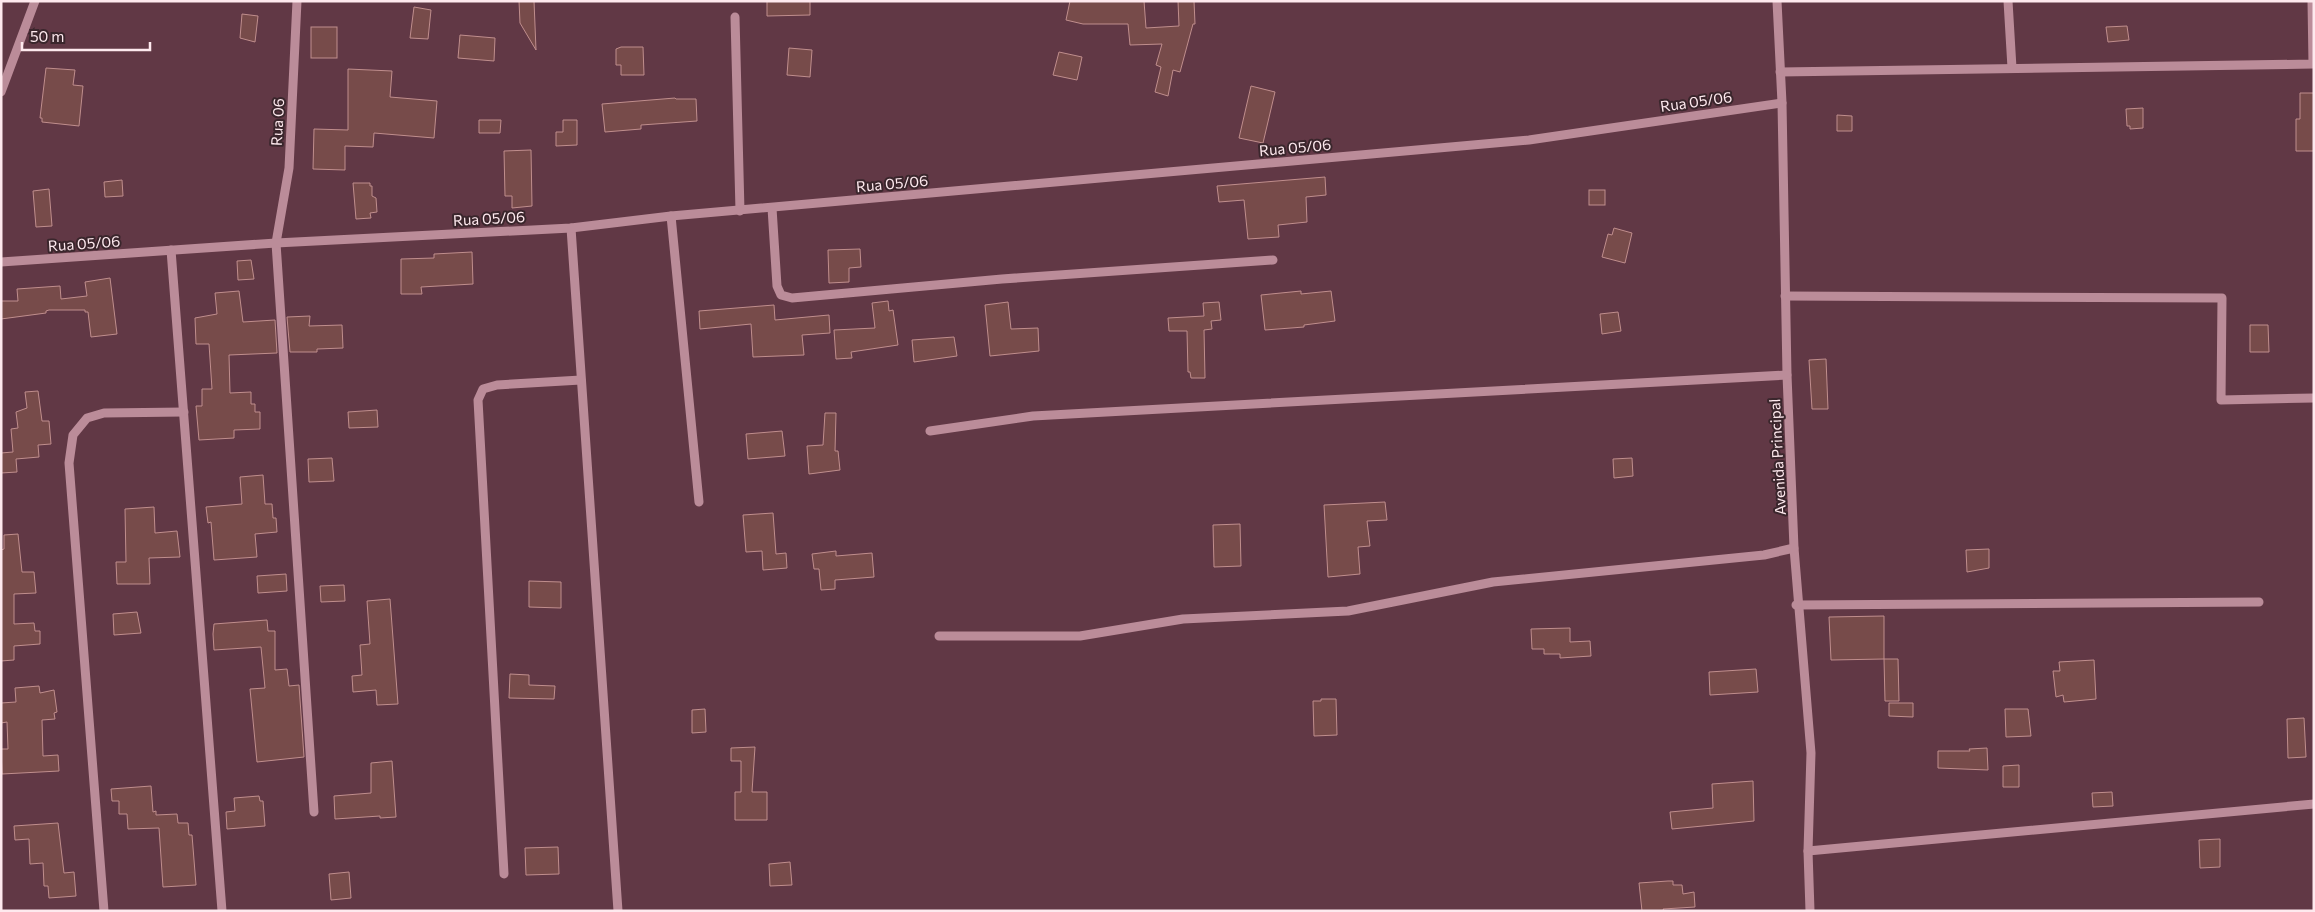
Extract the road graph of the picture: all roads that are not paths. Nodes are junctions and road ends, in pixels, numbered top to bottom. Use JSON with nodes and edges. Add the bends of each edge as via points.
{"nodes":[{"id":1,"x":35,"y":1,"type":"edge"},
{"id":2,"x":297,"y":1,"type":"edge"},
{"id":3,"x":1777,"y":1,"type":"edge"},
{"id":4,"x":2008,"y":1,"type":"edge"},
{"id":5,"x":2312,"y":1,"type":"edge"},
{"id":6,"x":735,"y":17,"type":"dead end"},
{"id":7,"x":2012,"y":68,"type":"junction"},
{"id":8,"x":1780,"y":72,"type":"junction"},
{"id":9,"x":1,"y":92,"type":"edge"},
{"id":10,"x":1782,"y":103,"type":"junction"},
{"id":11,"x":772,"y":208,"type":"junction"},
{"id":12,"x":740,"y":210,"type":"junction"},
{"id":13,"x":671,"y":216,"type":"junction"},
{"id":14,"x":571,"y":228,"type":"junction"},
{"id":15,"x":276,"y":243,"type":"junction"},
{"id":16,"x":171,"y":250,"type":"junction"},
{"id":17,"x":1273,"y":260,"type":"dead end"},
{"id":18,"x":1,"y":262,"type":"edge"},
{"id":19,"x":1785,"y":296,"type":"junction"},
{"id":20,"x":1787,"y":376,"type":"junction"},
{"id":21,"x":581,"y":380,"type":"junction"},
{"id":22,"x":2314,"y":398,"type":"edge"},
{"id":23,"x":184,"y":412,"type":"junction"},
{"id":24,"x":930,"y":430,"type":"dead end"},
{"id":25,"x":699,"y":502,"type":"dead end"},
{"id":26,"x":1794,"y":548,"type":"junction"},
{"id":27,"x":2259,"y":602,"type":"dead end"},
{"id":28,"x":1798,"y":605,"type":"junction"},
{"id":29,"x":939,"y":636,"type":"dead end"},
{"id":30,"x":2314,"y":804,"type":"edge"},
{"id":31,"x":314,"y":812,"type":"dead end"},
{"id":32,"x":1808,"y":851,"type":"junction"},
{"id":33,"x":504,"y":874,"type":"dead end"},
{"id":34,"x":104,"y":911,"type":"edge"},
{"id":35,"x":222,"y":911,"type":"edge"},
{"id":36,"x":618,"y":911,"type":"edge"},
{"id":37,"x":1810,"y":911,"type":"edge"}],
"edges":[{"from":1,"to":9,"type":"street"},
{"from":2,"to":15,"type":"street","name":"Rua 06","via":[[289,168]]},
{"from":3,"to":8,"type":"street","name":"Avenida Principal"},
{"from":4,"to":7,"type":"street"},
{"from":5,"to":7,"type":"street","via":[[2313,64]]},
{"from":6,"to":12,"type":"street"},
{"from":7,"to":8,"type":"street"},
{"from":8,"to":10,"type":"street","name":"Avenida Principal"},
{"from":10,"to":11,"type":"street","name":"Rua 05/06","via":[[1529,140]]},
{"from":10,"to":19,"type":"street","name":"Avenida Principal"},
{"from":11,"to":12,"type":"street","name":"Rua 05/06"},
{"from":11,"to":17,"type":"street","via":[[777,286],[781,295],[792,298],[1002,278]]},
{"from":12,"to":13,"type":"street","name":"Rua 05/06"},
{"from":13,"to":14,"type":"street","name":"Rua 05/06"},
{"from":13,"to":25,"type":"street"},
{"from":14,"to":15,"type":"street","name":"Rua 05/06"},
{"from":14,"to":21,"type":"street"},
{"from":15,"to":16,"type":"street","name":"Rua 05/06"},
{"from":15,"to":31,"type":"street","name":"Rua 06"},
{"from":16,"to":18,"type":"street","name":"Rua 05/06"},
{"from":16,"to":23,"type":"street"},
{"from":19,"to":20,"type":"street","name":"Avenida Principal"},
{"from":19,"to":22,"type":"street","via":[[2222,298],[2221,400]]},
{"from":20,"to":24,"type":"street","via":[[1033,416]]},
{"from":20,"to":26,"type":"street","name":"Avenida Principal"},
{"from":21,"to":33,"type":"street","via":[[497,385],[483,389],[478,400]]},
{"from":21,"to":36,"type":"street"},
{"from":23,"to":34,"type":"street","via":[[104,413],[87,418],[73,435],[69,463]]},
{"from":23,"to":35,"type":"street"},
{"from":26,"to":28,"type":"street","name":"Avenida Principal"},
{"from":26,"to":29,"type":"street","via":[[1764,555],[1493,582],[1348,611],[1183,619],[1080,636]]},
{"from":27,"to":28,"type":"street"},
{"from":28,"to":32,"type":"street","name":"Avenida Principal","via":[[1811,753]]},
{"from":30,"to":32,"type":"street"},
{"from":32,"to":37,"type":"street","name":"Avenida Principal"}]}
